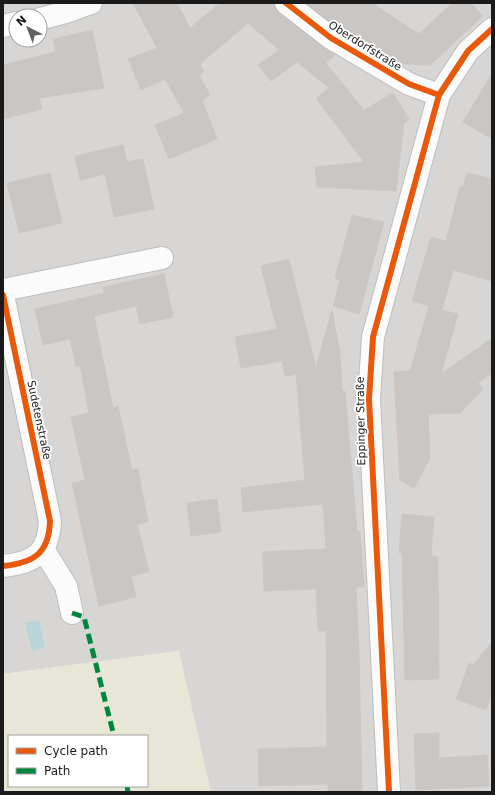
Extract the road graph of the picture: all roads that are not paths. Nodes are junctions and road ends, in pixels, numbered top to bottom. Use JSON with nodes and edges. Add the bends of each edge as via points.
{"nodes":[{"id":1,"x":91,"y":3,"type":"edge"},
{"id":2,"x":286,"y":3,"type":"edge"},
{"id":3,"x":48,"y":17,"type":"edge"},
{"id":4,"x":492,"y":29,"type":"edge"},
{"id":5,"x":440,"y":95,"type":"junction"},
{"id":6,"x":162,"y":258,"type":"dead end"},
{"id":7,"x":3,"y":290,"type":"edge"},
{"id":8,"x":3,"y":295,"type":"edge"},
{"id":9,"x":43,"y":549,"type":"junction"},
{"id":10,"x":3,"y":566,"type":"edge"},
{"id":11,"x":72,"y":613,"type":"dead end"},
{"id":12,"x":389,"y":792,"type":"edge"}],
"edges":[{"from":1,"to":3,"type":"street"},
{"from":2,"to":5,"type":"street","name":"Oberdorfstraße","via":[[331,38],[409,84]]},
{"from":4,"to":5,"type":"street","name":"Eppinger Straße","via":[[468,51]]},
{"from":5,"to":12,"type":"street","name":"Eppinger Straße","via":[[373,337],[369,399]]},
{"from":6,"to":7,"type":"street"},
{"from":8,"to":9,"type":"street","name":"Sudetenstraße","via":[[50,521],[49,536]]},
{"from":9,"to":10,"type":"street","via":[[35,557],[21,564]]},
{"from":9,"to":11,"type":"street","via":[[66,586]]}]}
